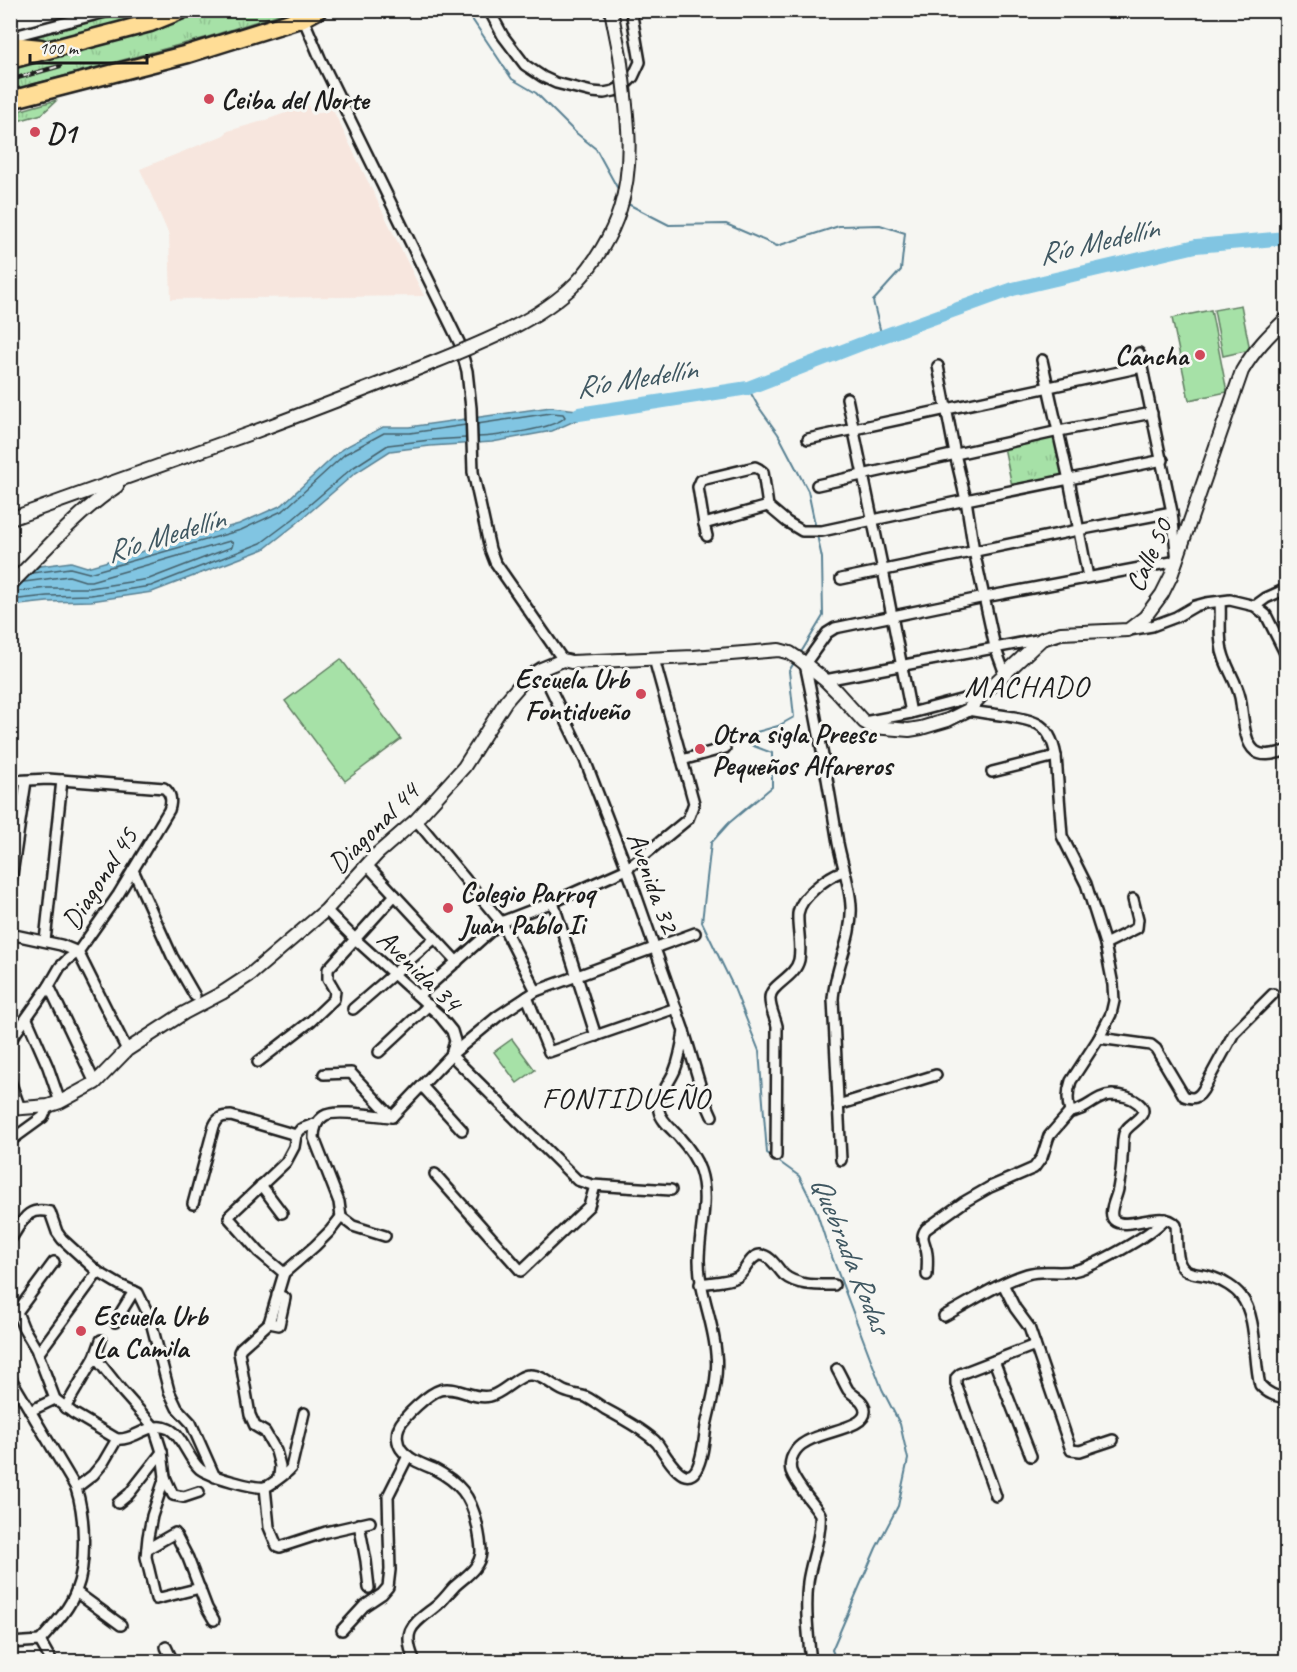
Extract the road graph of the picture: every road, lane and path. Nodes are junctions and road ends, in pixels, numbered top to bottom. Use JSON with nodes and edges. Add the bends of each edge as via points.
{"nodes":[{"id":1,"x":182,"y":10,"type":"edge"},
{"id":2,"x":318,"y":10,"type":"edge"},
{"id":3,"x":489,"y":10,"type":"edge"},
{"id":4,"x":611,"y":10,"type":"edge"},
{"id":5,"x":631,"y":10,"type":"edge"},
{"id":6,"x":110,"y":11,"type":"edge"},
{"id":7,"x":303,"y":18,"type":"junction"},
{"id":8,"x":10,"y":37,"type":"edge"},
{"id":9,"x":10,"y":45,"type":"edge"},
{"id":10,"x":51,"y":49,"type":"junction"},
{"id":11,"x":10,"y":60,"type":"edge"},
{"id":12,"x":10,"y":100,"type":"edge"},
{"id":13,"x":1287,"y":320,"type":"edge"},
{"id":14,"x":1139,"y":353,"type":"dead end"},
{"id":15,"x":1042,"y":360,"type":"dead end"},
{"id":16,"x":938,"y":366,"type":"dead end"},
{"id":17,"x":1142,"y":367,"type":"junction"},
{"id":18,"x":1049,"y":386,"type":"junction"},
{"id":19,"x":847,"y":398,"type":"dead end"},
{"id":20,"x":946,"y":409,"type":"junction"},
{"id":21,"x":1152,"y":413,"type":"junction"},
{"id":22,"x":854,"y":429,"type":"junction"},
{"id":23,"x":1059,"y":431,"type":"junction"},
{"id":24,"x":808,"y":439,"type":"dead end"},
{"id":25,"x":955,"y":453,"type":"junction"},
{"id":26,"x":1162,"y":460,"type":"junction"},
{"id":27,"x":863,"y":474,"type":"junction"},
{"id":28,"x":133,"y":476,"type":"junction"},
{"id":29,"x":1069,"y":480,"type":"junction"},
{"id":30,"x":818,"y":485,"type":"dead end"},
{"id":31,"x":966,"y":500,"type":"junction"},
{"id":32,"x":768,"y":506,"type":"junction"},
{"id":33,"x":1172,"y":512,"type":"junction"},
{"id":34,"x":10,"y":519,"type":"edge"},
{"id":35,"x":873,"y":520,"type":"junction"},
{"id":36,"x":704,"y":524,"type":"junction"},
{"id":37,"x":1078,"y":530,"type":"junction"},
{"id":38,"x":707,"y":536,"type":"dead end"},
{"id":39,"x":974,"y":551,"type":"junction"},
{"id":40,"x":1177,"y":561,"type":"junction"},
{"id":41,"x":883,"y":570,"type":"junction"},
{"id":42,"x":1088,"y":577,"type":"junction"},
{"id":43,"x":841,"y":579,"type":"dead end"},
{"id":44,"x":10,"y":585,"type":"edge"},
{"id":45,"x":1287,"y":589,"type":"edge"},
{"id":46,"x":985,"y":597,"type":"junction"},
{"id":47,"x":1220,"y":602,"type":"junction"},
{"id":48,"x":1255,"y":606,"type":"junction"},
{"id":49,"x":891,"y":616,"type":"junction"},
{"id":50,"x":1128,"y":630,"type":"junction"},
{"id":51,"x":1042,"y":639,"type":"junction"},
{"id":52,"x":995,"y":647,"type":"junction"},
{"id":53,"x":1287,"y":655,"type":"edge"},
{"id":54,"x":654,"y":659,"type":"junction"},
{"id":55,"x":563,"y":660,"type":"junction"},
{"id":56,"x":802,"y":661,"type":"junction"},
{"id":57,"x":901,"y":665,"type":"junction"},
{"id":58,"x":541,"y":669,"type":"junction"},
{"id":59,"x":1005,"y":674,"type":"junction"},
{"id":60,"x":825,"y":680,"type":"junction"},
{"id":61,"x":983,"y":694,"type":"junction"},
{"id":62,"x":968,"y":710,"type":"junction"},
{"id":63,"x":911,"y":713,"type":"junction"},
{"id":64,"x":864,"y":722,"type":"junction"},
{"id":65,"x":725,"y":748,"type":"dead end"},
{"id":66,"x":1287,"y":751,"type":"edge"},
{"id":67,"x":1056,"y":756,"type":"junction"},
{"id":68,"x":682,"y":760,"type":"junction"},
{"id":69,"x":992,"y":772,"type":"dead end"},
{"id":70,"x":62,"y":780,"type":"junction"},
{"id":71,"x":10,"y":781,"type":"edge"},
{"id":72,"x":26,"y":781,"type":"junction"},
{"id":73,"x":416,"y":820,"type":"junction"},
{"id":74,"x":367,"y":865,"type":"junction"},
{"id":75,"x":627,"y":869,"type":"junction"},
{"id":76,"x":133,"y":870,"type":"junction"},
{"id":77,"x":843,"y":871,"type":"junction"},
{"id":78,"x":10,"y":888,"type":"edge"},
{"id":79,"x":395,"y":895,"type":"junction"},
{"id":80,"x":1133,"y":899,"type":"dead end"},
{"id":81,"x":553,"y":902,"type":"junction"},
{"id":82,"x":326,"y":910,"type":"junction"},
{"id":83,"x":501,"y":922,"type":"junction"},
{"id":84,"x":695,"y":933,"type":"dead end"},
{"id":85,"x":10,"y":934,"type":"edge"},
{"id":86,"x":435,"y":938,"type":"junction"},
{"id":87,"x":355,"y":939,"type":"junction"},
{"id":88,"x":45,"y":941,"type":"junction"},
{"id":89,"x":1105,"y":944,"type":"junction"},
{"id":90,"x":654,"y":949,"type":"junction"},
{"id":91,"x":78,"y":952,"type":"junction"},
{"id":92,"x":457,"y":962,"type":"junction"},
{"id":93,"x":393,"y":973,"type":"junction"},
{"id":94,"x":576,"y":976,"type":"junction"},
{"id":95,"x":49,"y":986,"type":"junction"},
{"id":96,"x":536,"y":991,"type":"junction"},
{"id":97,"x":1273,"y":994,"type":"dead end"},
{"id":98,"x":419,"y":995,"type":"junction"},
{"id":99,"x":195,"y":996,"type":"dead end"},
{"id":100,"x":527,"y":997,"type":"junction"},
{"id":101,"x":429,"y":1005,"type":"junction"},
{"id":102,"x":676,"y":1008,"type":"junction"},
{"id":103,"x":353,"y":1009,"type":"dead end"},
{"id":104,"x":27,"y":1019,"type":"junction"},
{"id":105,"x":684,"y":1031,"type":"junction"},
{"id":106,"x":596,"y":1036,"type":"junction"},
{"id":107,"x":1099,"y":1038,"type":"junction"},
{"id":108,"x":10,"y":1041,"type":"edge"},
{"id":109,"x":127,"y":1050,"type":"junction"},
{"id":110,"x":380,"y":1052,"type":"dead end"},
{"id":111,"x":451,"y":1055,"type":"junction"},
{"id":112,"x":258,"y":1062,"type":"dead end"},
{"id":113,"x":324,"y":1074,"type":"dead end"},
{"id":114,"x":936,"y":1075,"type":"dead end"},
{"id":115,"x":10,"y":1081,"type":"edge"},
{"id":116,"x":95,"y":1083,"type":"junction"},
{"id":117,"x":422,"y":1086,"type":"junction"},
{"id":118,"x":54,"y":1104,"type":"junction"},
{"id":119,"x":838,"y":1105,"type":"junction"},
{"id":120,"x":15,"y":1108,"type":"edge"},
{"id":121,"x":1070,"y":1112,"type":"junction"},
{"id":122,"x":712,"y":1116,"type":"dead end"},
{"id":123,"x":392,"y":1117,"type":"junction"},
{"id":124,"x":318,"y":1123,"type":"junction"},
{"id":125,"x":462,"y":1130,"type":"dead end"},
{"id":126,"x":296,"y":1135,"type":"junction"},
{"id":127,"x":10,"y":1141,"type":"edge"},
{"id":128,"x":776,"y":1156,"type":"dead end"},
{"id":129,"x":841,"y":1160,"type":"dead end"},
{"id":130,"x":435,"y":1174,"type":"dead end"},
{"id":131,"x":261,"y":1185,"type":"junction"},
{"id":132,"x":595,"y":1186,"type":"junction"},
{"id":133,"x":671,"y":1190,"type":"dead end"},
{"id":134,"x":193,"y":1204,"type":"dead end"},
{"id":135,"x":282,"y":1213,"type":"dead end"},
{"id":136,"x":341,"y":1216,"type":"junction"},
{"id":137,"x":1165,"y":1219,"type":"junction"},
{"id":138,"x":385,"y":1236,"type":"dead end"},
{"id":139,"x":10,"y":1240,"type":"edge"},
{"id":140,"x":54,"y":1262,"type":"dead end"},
{"id":141,"x":98,"y":1272,"type":"junction"},
{"id":142,"x":284,"y":1273,"type":"junction"},
{"id":143,"x":927,"y":1275,"type":"dead end"},
{"id":144,"x":700,"y":1284,"type":"junction"},
{"id":145,"x":1003,"y":1284,"type":"junction"},
{"id":146,"x":834,"y":1285,"type":"dead end"},
{"id":147,"x":134,"y":1291,"type":"junction"},
{"id":148,"x":10,"y":1302,"type":"edge"},
{"id":149,"x":17,"y":1312,"type":"junction"},
{"id":150,"x":944,"y":1316,"type":"dead end"},
{"id":151,"x":115,"y":1322,"type":"dead end"},
{"id":152,"x":101,"y":1340,"type":"dead end"},
{"id":153,"x":1035,"y":1346,"type":"junction"},
{"id":154,"x":38,"y":1354,"type":"junction"},
{"id":155,"x":95,"y":1357,"type":"junction"},
{"id":156,"x":994,"y":1361,"type":"junction"},
{"id":157,"x":837,"y":1369,"type":"dead end"},
{"id":158,"x":10,"y":1377,"type":"edge"},
{"id":159,"x":1287,"y":1398,"type":"edge"},
{"id":160,"x":55,"y":1399,"type":"junction"},
{"id":161,"x":65,"y":1408,"type":"junction"},
{"id":162,"x":30,"y":1411,"type":"junction"},
{"id":163,"x":304,"y":1413,"type":"dead end"},
{"id":164,"x":154,"y":1427,"type":"junction"},
{"id":165,"x":117,"y":1439,"type":"junction"},
{"id":166,"x":1113,"y":1440,"type":"dead end"},
{"id":167,"x":162,"y":1452,"type":"junction"},
{"id":168,"x":408,"y":1456,"type":"junction"},
{"id":169,"x":1031,"y":1456,"type":"dead end"},
{"id":170,"x":165,"y":1477,"type":"junction"},
{"id":171,"x":215,"y":1477,"type":"junction"},
{"id":172,"x":279,"y":1477,"type":"junction"},
{"id":173,"x":265,"y":1487,"type":"junction"},
{"id":174,"x":76,"y":1488,"type":"junction"},
{"id":175,"x":199,"y":1492,"type":"dead end"},
{"id":176,"x":996,"y":1496,"type":"dead end"},
{"id":177,"x":118,"y":1503,"type":"dead end"},
{"id":178,"x":370,"y":1522,"type":"dead end"},
{"id":179,"x":359,"y":1524,"type":"junction"},
{"id":180,"x":147,"y":1549,"type":"junction"},
{"id":181,"x":200,"y":1588,"type":"junction"},
{"id":182,"x":369,"y":1588,"type":"dead end"},
{"id":183,"x":76,"y":1592,"type":"junction"},
{"id":184,"x":214,"y":1620,"type":"dead end"},
{"id":185,"x":121,"y":1625,"type":"dead end"},
{"id":186,"x":342,"y":1630,"type":"dead end"},
{"id":187,"x":40,"y":1641,"type":"junction"},
{"id":188,"x":10,"y":1643,"type":"edge"},
{"id":189,"x":166,"y":1647,"type":"dead end"},
{"id":190,"x":52,"y":1662,"type":"edge"},
{"id":191,"x":173,"y":1662,"type":"edge"},
{"id":192,"x":415,"y":1662,"type":"edge"},
{"id":193,"x":811,"y":1662,"type":"edge"}],
"edges":[{"from":1,"to":10,"type":"highway"},
{"from":2,"to":7,"type":"highway"},
{"from":3,"to":5,"type":"street","via":[[525,65],[556,83],[604,93],[625,85],[640,62]]},
{"from":4,"to":28,"type":"main road","bridge":true,"via":[[630,141],[627,174],[620,209],[607,238],[575,283],[533,316],[500,334]]},
{"from":6,"to":8,"type":"street"},
{"from":7,"to":12,"type":"highway","via":[[188,54]]},
{"from":7,"to":55,"type":"street","via":[[459,342],[471,408],[473,472],[495,562]]},
{"from":9,"to":10,"type":"highway"},
{"from":10,"to":11,"type":"highway"},
{"from":13,"to":40,"type":"main road","name":"Calle 50","via":[[1251,354],[1242,371]]},
{"from":14,"to":17,"type":"street"},
{"from":15,"to":18,"type":"street"},
{"from":16,"to":20,"type":"street"},
{"from":17,"to":18,"type":"street"},
{"from":17,"to":21,"type":"street"},
{"from":18,"to":20,"type":"street"},
{"from":18,"to":23,"type":"street"},
{"from":19,"to":22,"type":"street"},
{"from":20,"to":22,"type":"street"},
{"from":20,"to":25,"type":"street"},
{"from":21,"to":23,"type":"street"},
{"from":21,"to":26,"type":"street"},
{"from":22,"to":24,"type":"street"},
{"from":22,"to":27,"type":"street"},
{"from":23,"to":25,"type":"street"},
{"from":23,"to":29,"type":"street"},
{"from":25,"to":27,"type":"street"},
{"from":25,"to":31,"type":"street"},
{"from":26,"to":29,"type":"street"},
{"from":26,"to":33,"type":"street"},
{"from":27,"to":30,"type":"street"},
{"from":27,"to":35,"type":"street"},
{"from":28,"to":34,"type":"main road"},
{"from":28,"to":44,"type":"main road","via":[[76,518]]},
{"from":29,"to":31,"type":"street"},
{"from":29,"to":37,"type":"street"},
{"from":31,"to":35,"type":"street"},
{"from":31,"to":39,"type":"street"},
{"from":32,"to":35,"type":"street","via":[[802,531],[822,531]]},
{"from":32,"to":36,"type":"street"},
{"from":32,"to":36,"type":"street","via":[[763,472],[755,467],[701,480]]},
{"from":33,"to":37,"type":"street"},
{"from":33,"to":40,"type":"street"},
{"from":35,"to":41,"type":"street"},
{"from":36,"to":38,"type":"street"},
{"from":37,"to":39,"type":"street"},
{"from":37,"to":42,"type":"street"},
{"from":39,"to":41,"type":"street"},
{"from":39,"to":46,"type":"street"},
{"from":40,"to":42,"type":"street"},
{"from":40,"to":50,"type":"main road","name":"Calle 50","via":[[1162,594],[1145,617]]},
{"from":41,"to":43,"type":"street"},
{"from":41,"to":49,"type":"street"},
{"from":42,"to":46,"type":"street"},
{"from":45,"to":48,"type":"street"},
{"from":46,"to":49,"type":"street"},
{"from":46,"to":52,"type":"street"},
{"from":47,"to":48,"type":"street","via":[[1230,600]]},
{"from":47,"to":50,"type":"street","via":[[1196,606],[1152,626]]},
{"from":47,"to":66,"type":"street","via":[[1221,645],[1236,681],[1251,748],[1267,754]]},
{"from":48,"to":53,"type":"street","via":[[1266,615]]},
{"from":49,"to":56,"type":"street","via":[[835,628]]},
{"from":49,"to":57,"type":"street"},
{"from":50,"to":51,"type":"main road","name":"Calle 50","via":[[1061,633]]},
{"from":51,"to":52,"type":"street"},
{"from":51,"to":59,"type":"main road"},
{"from":52,"to":57,"type":"street"},
{"from":52,"to":59,"type":"street"},
{"from":54,"to":55,"type":"main road","name":"Diagonal 44"},
{"from":54,"to":56,"type":"main road","name":"Diagonal 44","via":[[779,650]]},
{"from":54,"to":68,"type":"street"},
{"from":55,"to":58,"type":"main road","name":"Diagonal 44"},
{"from":56,"to":60,"type":"main road"},
{"from":56,"to":77,"type":"street","via":[[819,728]]},
{"from":57,"to":60,"type":"street"},
{"from":57,"to":63,"type":"street"},
{"from":58,"to":73,"type":"main road","name":"Diagonal 44","via":[[525,678],[464,767]]},
{"from":58,"to":75,"type":"street","name":"Avenida 32","via":[[585,760]]},
{"from":59,"to":61,"type":"main road"},
{"from":60,"to":64,"type":"main road"},
{"from":61,"to":62,"type":"main road"},
{"from":61,"to":63,"type":"street"},
{"from":62,"to":64,"type":"main road","via":[[948,720],[909,730],[873,727]]},
{"from":62,"to":67,"type":"street","via":[[1038,724],[1054,744]]},
{"from":63,"to":64,"type":"street"},
{"from":65,"to":68,"type":"street"},
{"from":67,"to":69,"type":"street"},
{"from":67,"to":89,"type":"street","via":[[1062,836],[1086,884]]},
{"from":68,"to":75,"type":"street","via":[[694,802],[690,814]]},
{"from":70,"to":72,"type":"street"},
{"from":70,"to":76,"type":"street","name":"Diagonal 45","via":[[168,791],[169,810]]},
{"from":70,"to":88,"type":"street"},
{"from":71,"to":72,"type":"street"},
{"from":72,"to":78,"type":"street"},
{"from":73,"to":74,"type":"main road","name":"Diagonal 44"},
{"from":73,"to":83,"type":"street"},
{"from":74,"to":79,"type":"street"},
{"from":74,"to":82,"type":"main road","name":"Diagonal 44"},
{"from":75,"to":81,"type":"street"},
{"from":75,"to":90,"type":"street","name":"Avenida 32"},
{"from":76,"to":91,"type":"street","name":"Diagonal 45"},
{"from":76,"to":99,"type":"street"},
{"from":77,"to":119,"type":"street","via":[[851,906],[849,933],[834,982]]},
{"from":77,"to":128,"type":"street","via":[[831,876],[804,900],[798,912],[800,958],[769,996],[777,1026]]},
{"from":79,"to":86,"type":"street"},
{"from":79,"to":87,"type":"street"},
{"from":80,"to":89,"type":"street","via":[[1137,928]]},
{"from":81,"to":83,"type":"street"},
{"from":81,"to":94,"type":"street"},
{"from":82,"to":87,"type":"street","name":"Avenida 34"},
{"from":82,"to":109,"type":"main road","name":"Diagonal 44","via":[[251,974]]},
{"from":83,"to":92,"type":"street"},
{"from":83,"to":96,"type":"street"},
{"from":84,"to":90,"type":"street"},
{"from":85,"to":88,"type":"street","name":"Diagonal 45"},
{"from":86,"to":92,"type":"street"},
{"from":86,"to":93,"type":"street"},
{"from":87,"to":93,"type":"street","name":"Avenida 34"},
{"from":87,"to":112,"type":"street","via":[[328,969],[334,999],[311,1022]]},
{"from":88,"to":91,"type":"street","name":"Diagonal 45"},
{"from":89,"to":107,"type":"street","via":[[1114,1002]]},
{"from":90,"to":94,"type":"street"},
{"from":90,"to":102,"type":"street","name":"Avenida 32"},
{"from":91,"to":95,"type":"street","via":[[63,963]]},
{"from":91,"to":109,"type":"street"},
{"from":92,"to":98,"type":"street"},
{"from":93,"to":98,"type":"street","name":"Avenida 34"},
{"from":93,"to":103,"type":"street"},
{"from":94,"to":96,"type":"street"},
{"from":94,"to":106,"type":"street"},
{"from":95,"to":104,"type":"street"},
{"from":95,"to":116,"type":"street"},
{"from":96,"to":100,"type":"street"},
{"from":97,"to":107,"type":"street","via":[[1234,1033],[1196,1098],[1184,1096],[1151,1045]]},
{"from":98,"to":101,"type":"street","name":"Avenida 34"},
{"from":100,"to":106,"type":"street","via":[[548,1052]]},
{"from":100,"to":111,"type":"street"},
{"from":101,"to":110,"type":"street"},
{"from":101,"to":111,"type":"street","name":"Avenida 34","via":[[452,1031]]},
{"from":102,"to":105,"type":"street","name":"Avenida 32"},
{"from":102,"to":106,"type":"street"},
{"from":104,"to":108,"type":"street"},
{"from":104,"to":118,"type":"street","via":[[48,1066]]},
{"from":105,"to":122,"type":"street","name":"Avenida 32"},
{"from":105,"to":144,"type":"street","via":[[676,1068],[658,1109],[695,1159],[704,1185]]},
{"from":107,"to":121,"type":"street","via":[[1068,1088]]},
{"from":109,"to":116,"type":"main road","name":"Diagonal 44"},
{"from":111,"to":117,"type":"street"},
{"from":111,"to":132,"type":"street","name":"Avenida 34","via":[[577,1180]]},
{"from":113,"to":123,"type":"street","via":[[351,1073]]},
{"from":114,"to":119,"type":"street"},
{"from":115,"to":120,"type":"street"},
{"from":116,"to":118,"type":"main road","name":"Diagonal 44"},
{"from":117,"to":123,"type":"street"},
{"from":117,"to":125,"type":"street"},
{"from":118,"to":120,"type":"main road","name":"Diagonal 44"},
{"from":118,"to":127,"type":"street"},
{"from":119,"to":129,"type":"street"},
{"from":121,"to":137,"type":"street","via":[[1084,1109],[1105,1096],[1126,1097],[1141,1106],[1142,1116],[1123,1136],[1122,1168],[1112,1215],[1125,1223]]},
{"from":121,"to":143,"type":"street","via":[[1049,1136],[1034,1168],[990,1187],[926,1228],[922,1238]]},
{"from":123,"to":124,"type":"street","via":[[335,1113],[324,1115]]},
{"from":124,"to":126,"type":"street"},
{"from":124,"to":136,"type":"street","via":[[314,1138]]},
{"from":126,"to":131,"type":"street","via":[[286,1162]]},
{"from":126,"to":134,"type":"street","via":[[222,1116],[214,1126]]},
{"from":130,"to":132,"type":"street","via":[[521,1271],[589,1206]]},
{"from":131,"to":135,"type":"street"},
{"from":131,"to":142,"type":"street","via":[[230,1215],[231,1221]]},
{"from":132,"to":133,"type":"street","name":"Avenida 34"},
{"from":136,"to":138,"type":"street","via":[[353,1226]]},
{"from":136,"to":142,"type":"street"},
{"from":137,"to":145,"type":"street","via":[[1156,1229],[1095,1263],[1070,1272],[1036,1271]]},
{"from":137,"to":159,"type":"street","via":[[1176,1225],[1183,1268],[1189,1273],[1212,1276],[1241,1296],[1252,1322],[1260,1385],[1274,1396]]},
{"from":139,"to":141,"type":"street","via":[[29,1213],[38,1209],[50,1212],[62,1239]]},
{"from":140,"to":149,"type":"street"},
{"from":141,"to":147,"type":"street"},
{"from":141,"to":154,"type":"street"},
{"from":142,"to":172,"type":"street","via":[[269,1323],[239,1352],[250,1415],[255,1426],[266,1432],[276,1451]]},
{"from":144,"to":146,"type":"street","via":[[736,1277],[753,1259],[763,1255],[786,1277],[800,1283]]},
{"from":144,"to":168,"type":"street","via":[[717,1362],[701,1455],[692,1474],[679,1473],[656,1442],[631,1424],[586,1398],[529,1375],[490,1396],[437,1390],[399,1427],[398,1446]]},
{"from":145,"to":150,"type":"street"},
{"from":145,"to":153,"type":"street","via":[[1029,1327]]},
{"from":147,"to":151,"type":"street"},
{"from":147,"to":171,"type":"street","via":[[150,1318],[177,1408],[191,1423]]},
{"from":148,"to":149,"type":"street"},
{"from":149,"to":154,"type":"street"},
{"from":152,"to":155,"type":"street"},
{"from":153,"to":156,"type":"street"},
{"from":153,"to":166,"type":"street","via":[[1071,1450],[1080,1451]]},
{"from":154,"to":160,"type":"street"},
{"from":155,"to":161,"type":"street"},
{"from":155,"to":164,"type":"street"},
{"from":156,"to":169,"type":"street"},
{"from":156,"to":176,"type":"street","via":[[960,1374],[956,1384]]},
{"from":157,"to":193,"type":"street","via":[[851,1393],[864,1404],[862,1421],[801,1443],[791,1457],[790,1468],[820,1514],[808,1582]]},
{"from":158,"to":162,"type":"street"},
{"from":160,"to":161,"type":"street"},
{"from":160,"to":162,"type":"street"},
{"from":161,"to":165,"type":"street"},
{"from":162,"to":174,"type":"street"},
{"from":163,"to":172,"type":"street","via":[[291,1468]]},
{"from":164,"to":165,"type":"street"},
{"from":164,"to":167,"type":"street"},
{"from":164,"to":171,"type":"street","via":[[174,1432],[199,1468]]},
{"from":165,"to":174,"type":"street","via":[[93,1475]]},
{"from":167,"to":170,"type":"street"},
{"from":167,"to":177,"type":"street"},
{"from":168,"to":186,"type":"street","via":[[388,1496],[388,1587]]},
{"from":168,"to":192,"type":"street","via":[[447,1476],[467,1495],[474,1508],[481,1554],[468,1575],[415,1622],[409,1633]]},
{"from":170,"to":175,"type":"street","via":[[173,1495],[184,1497]]},
{"from":170,"to":180,"type":"street","via":[[152,1516]]},
{"from":171,"to":173,"type":"street"},
{"from":172,"to":173,"type":"street"},
{"from":173,"to":179,"type":"street","via":[[269,1527],[277,1546]]},
{"from":174,"to":183,"type":"street","via":[[84,1542]]},
{"from":178,"to":179,"type":"street"},
{"from":179,"to":182,"type":"street"},
{"from":180,"to":181,"type":"street","via":[[175,1533]]},
{"from":180,"to":181,"type":"street","via":[[156,1599]]},
{"from":181,"to":184,"type":"street"},
{"from":183,"to":185,"type":"street"},
{"from":183,"to":187,"type":"street"},
{"from":187,"to":188,"type":"street"},
{"from":187,"to":190,"type":"street"},
{"from":189,"to":191,"type":"street"}]}
